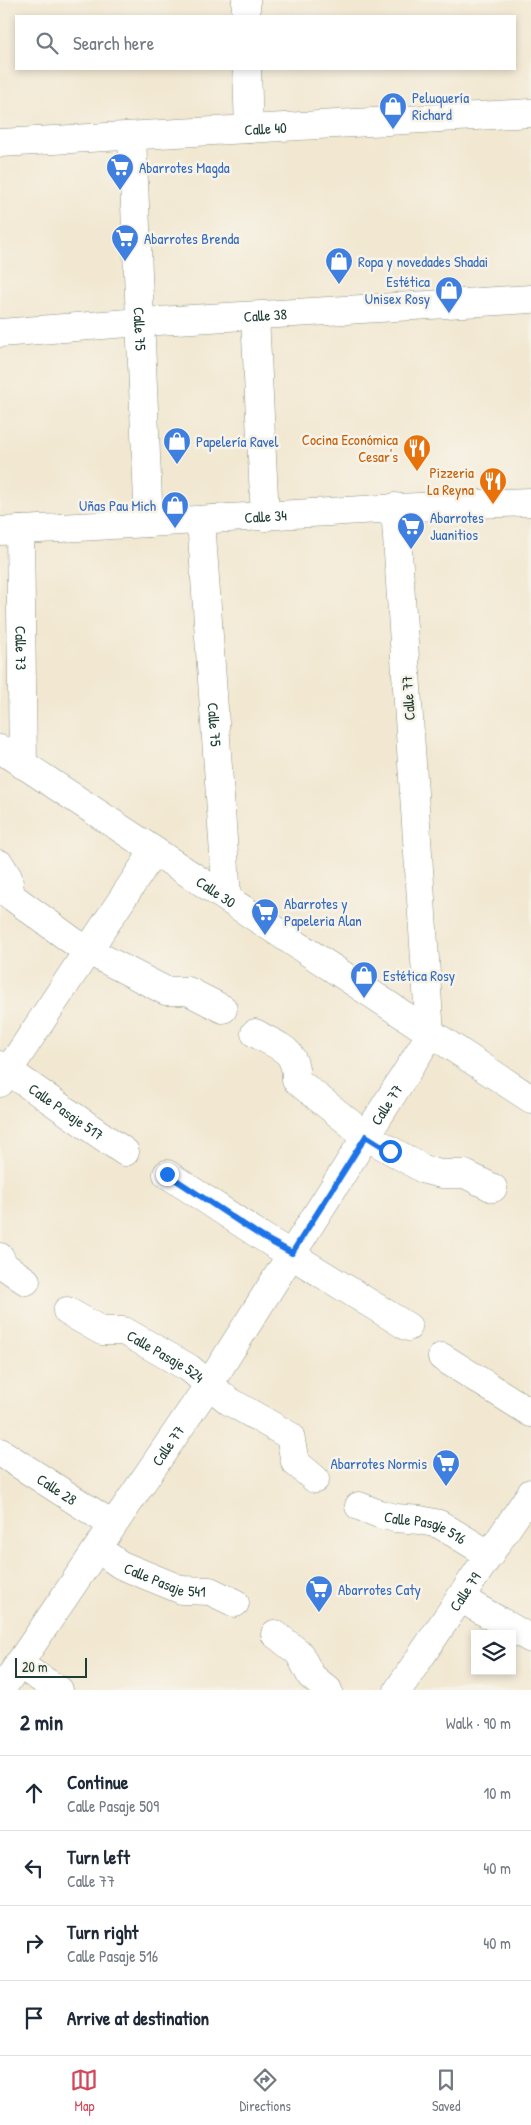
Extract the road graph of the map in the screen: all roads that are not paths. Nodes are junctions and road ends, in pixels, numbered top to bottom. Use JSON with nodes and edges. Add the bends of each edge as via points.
{"nodes":[{"id":1,"x":246,"y":0,"type":"edge"},
{"id":2,"x":246,"y":15,"type":"edge"},
{"id":3,"x":247,"y":70,"type":"edge"},
{"id":4,"x":531,"y":113,"type":"edge"},
{"id":5,"x":249,"y":129,"type":"junction"},
{"id":6,"x":132,"y":137,"type":"junction"},
{"id":7,"x":0,"y":143,"type":"edge"},
{"id":8,"x":531,"y":299,"type":"edge"},
{"id":9,"x":255,"y":316,"type":"junction"},
{"id":10,"x":141,"y":322,"type":"junction"},
{"id":11,"x":0,"y":333,"type":"edge"},
{"id":12,"x":531,"y":502,"type":"edge"},
{"id":13,"x":395,"y":507,"type":"junction"},
{"id":14,"x":265,"y":517,"type":"junction"},
{"id":15,"x":201,"y":520,"type":"junction"},
{"id":16,"x":149,"y":523,"type":"junction"},
{"id":17,"x":10,"y":530,"type":"edge"},
{"id":18,"x":0,"y":750,"type":"edge"},
{"id":19,"x":23,"y":765,"type":"junction"},
{"id":20,"x":154,"y":851,"type":"junction"},
{"id":21,"x":0,"y":864,"type":"edge"},
{"id":22,"x":227,"y":898,"type":"junction"},
{"id":23,"x":88,"y":950,"type":"junction"},
{"id":24,"x":223,"y":1009,"type":"dead end"},
{"id":25,"x":255,"y":1033,"type":"dead end"},
{"id":26,"x":430,"y":1035,"type":"junction"},
{"id":27,"x":3,"y":1073,"type":"edge"},
{"id":28,"x":531,"y":1099,"type":"edge"},
{"id":29,"x":366,"y":1136,"type":"junction"},
{"id":30,"x":125,"y":1152,"type":"dead end"},
{"id":31,"x":167,"y":1174,"type":"dead end"},
{"id":32,"x":493,"y":1188,"type":"dead end"},
{"id":33,"x":292,"y":1253,"type":"junction"},
{"id":34,"x":0,"y":1257,"type":"edge"},
{"id":35,"x":26,"y":1281,"type":"dead end"},
{"id":36,"x":67,"y":1311,"type":"dead end"},
{"id":37,"x":408,"y":1327,"type":"dead end"},
{"id":38,"x":442,"y":1357,"type":"dead end"},
{"id":39,"x":210,"y":1383,"type":"junction"},
{"id":40,"x":531,"y":1413,"type":"edge"},
{"id":41,"x":0,"y":1452,"type":"edge"},
{"id":42,"x":315,"y":1479,"type":"dead end"},
{"id":43,"x":531,"y":1493,"type":"edge"},
{"id":44,"x":359,"y":1506,"type":"dead end"},
{"id":45,"x":113,"y":1525,"type":"junction"},
{"id":46,"x":98,"y":1549,"type":"junction"},
{"id":47,"x":490,"y":1555,"type":"junction"},
{"id":48,"x":460,"y":1598,"type":"junction"},
{"id":49,"x":235,"y":1603,"type":"dead end"},
{"id":50,"x":275,"y":1634,"type":"dead end"},
{"id":51,"x":531,"y":1639,"type":"edge"},
{"id":52,"x":18,"y":1664,"type":"junction"},
{"id":53,"x":1,"y":1690,"type":"edge"},
{"id":54,"x":59,"y":1690,"type":"edge"},
{"id":55,"x":328,"y":1690,"type":"edge"},
{"id":56,"x":398,"y":1690,"type":"edge"}],
"edges":[{"from":1,"to":2,"type":"street"},
{"from":3,"to":5,"type":"street"},
{"from":4,"to":5,"type":"street","name":"Calle 40"},
{"from":5,"to":6,"type":"street","name":"Calle 40"},
{"from":6,"to":7,"type":"street","name":"Calle 40"},
{"from":6,"to":10,"type":"street","name":"Calle 75"},
{"from":8,"to":9,"type":"street","name":"Calle 38"},
{"from":9,"to":10,"type":"street","name":"Calle 38"},
{"from":9,"to":14,"type":"street"},
{"from":10,"to":11,"type":"street","name":"Calle 38"},
{"from":10,"to":16,"type":"street","name":"Calle 75"},
{"from":12,"to":13,"type":"street","name":"Calle 34"},
{"from":13,"to":14,"type":"street","name":"Calle 34"},
{"from":13,"to":26,"type":"street","name":"Calle 77"},
{"from":14,"to":15,"type":"street","name":"Calle 34"},
{"from":15,"to":16,"type":"street","name":"Calle 34"},
{"from":15,"to":22,"type":"street","name":"Calle 75"},
{"from":16,"to":17,"type":"street","name":"Calle 34"},
{"from":17,"to":19,"type":"street","name":"Calle 73"},
{"from":18,"to":19,"type":"street","name":"Calle 30"},
{"from":19,"to":20,"type":"street","name":"Calle 30"},
{"from":20,"to":22,"type":"street","name":"Calle 30"},
{"from":20,"to":23,"type":"street"},
{"from":21,"to":23,"type":"street","via":[[8,877],[11,896]]},
{"from":22,"to":26,"type":"street","name":"Calle 30"},
{"from":23,"to":24,"type":"street","via":[[166,991],[188,991]]},
{"from":23,"to":27,"type":"street"},
{"from":25,"to":29,"type":"street","via":[[292,1055],[296,1064],[296,1080]]},
{"from":26,"to":28,"type":"street","name":"Calle 30"},
{"from":26,"to":29,"type":"street","name":"Calle 77"},
{"from":27,"to":30,"type":"street","name":"Calle Pasaje 517"},
{"from":29,"to":32,"type":"street","via":[[425,1170],[464,1174]]},
{"from":29,"to":33,"type":"street","name":"Calle 77"},
{"from":31,"to":33,"type":"street"},
{"from":33,"to":37,"type":"street"},
{"from":33,"to":39,"type":"street","name":"Calle 77"},
{"from":34,"to":35,"type":"street","via":[[4,1265]]},
{"from":36,"to":39,"type":"street","name":"Calle Pasaje 524","via":[[102,1331],[124,1331]]},
{"from":38,"to":40,"type":"street"},
{"from":39,"to":42,"type":"street","name":"Calle Pasaje 524","via":[[229,1401],[290,1436],[295,1462]]},
{"from":39,"to":45,"type":"street","name":"Calle 77"},
{"from":41,"to":45,"type":"street","name":"Calle 28"},
{"from":43,"to":47,"type":"street","name":"Calle 79"},
{"from":44,"to":47,"type":"street","name":"Calle Pasaje 516","via":[[396,1518],[438,1524]]},
{"from":45,"to":46,"type":"street","name":"Calle 77"},
{"from":46,"to":49,"type":"street","name":"Calle Pasaje 541","via":[[121,1565],[182,1590],[210,1591]]},
{"from":46,"to":52,"type":"street","name":"Calle 77"},
{"from":47,"to":48,"type":"street","name":"Calle 79"},
{"from":48,"to":51,"type":"street"},
{"from":48,"to":56,"type":"street","name":"Calle 79"},
{"from":50,"to":55,"type":"street","via":[[299,1653],[311,1676]]},
{"from":52,"to":53,"type":"street","name":"Calle 77"},
{"from":52,"to":54,"type":"street"}]}
